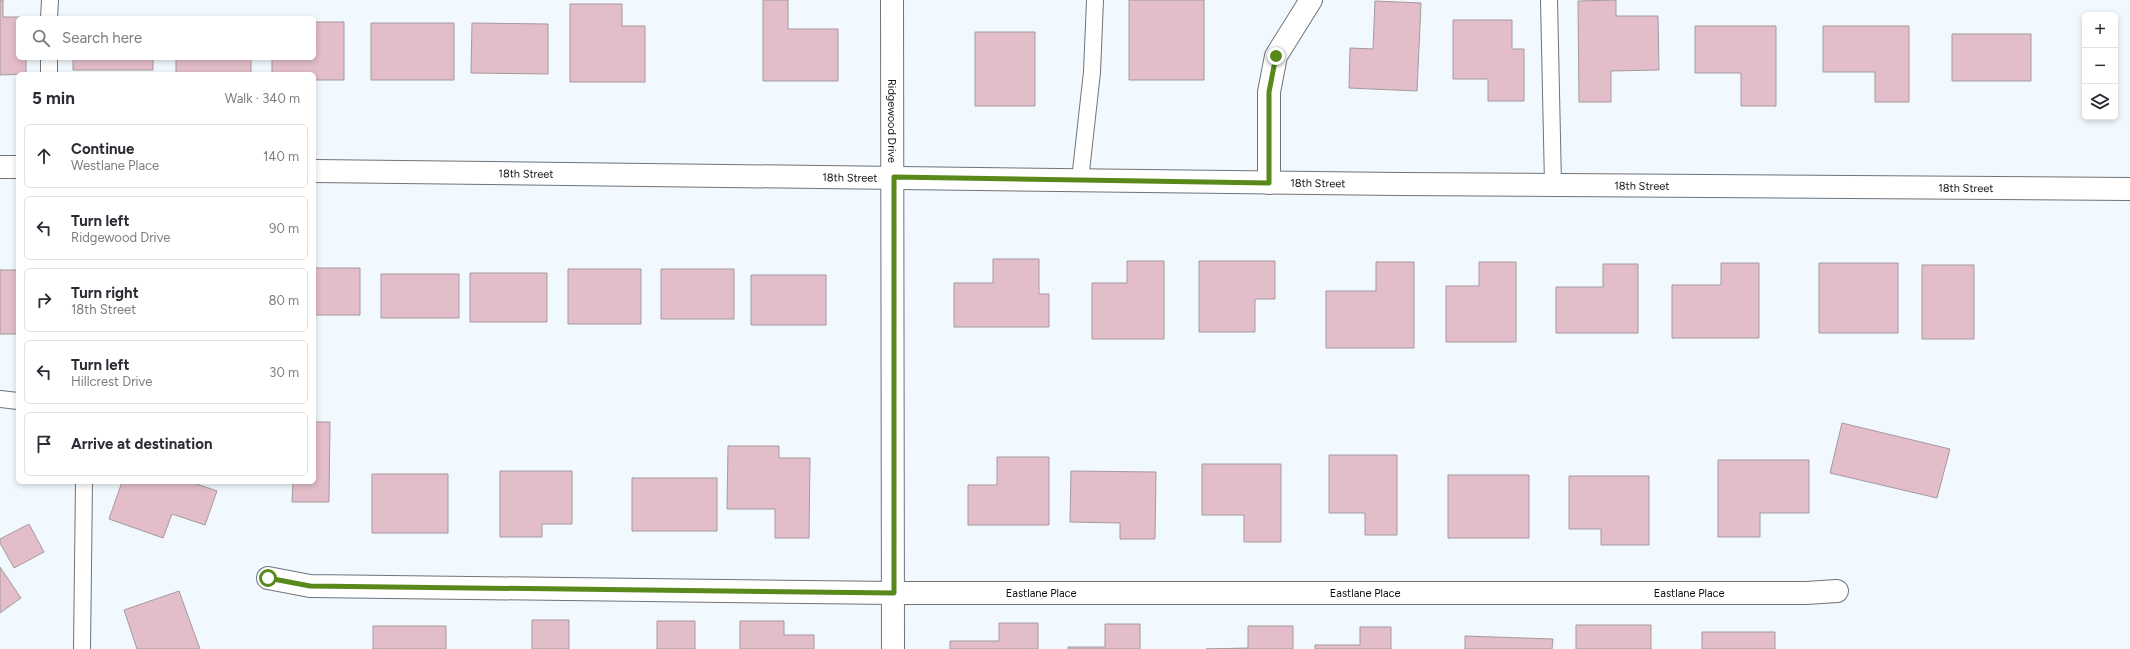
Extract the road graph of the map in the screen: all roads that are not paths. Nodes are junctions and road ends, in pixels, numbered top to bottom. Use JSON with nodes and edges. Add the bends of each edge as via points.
{"nodes":[{"id":1,"x":50,"y":0,"type":"edge"},
{"id":2,"x":892,"y":0,"type":"edge"},
{"id":3,"x":1095,"y":0,"type":"edge"},
{"id":4,"x":1311,"y":0,"type":"edge"},
{"id":5,"x":1549,"y":0,"type":"edge"},
{"id":6,"x":49,"y":16,"type":"edge"},
{"id":7,"x":49,"y":60,"type":"edge"},
{"id":8,"x":49,"y":72,"type":"edge"},
{"id":9,"x":0,"y":167,"type":"edge"},
{"id":10,"x":16,"y":167,"type":"edge"},
{"id":11,"x":316,"y":171,"type":"edge"},
{"id":12,"x":894,"y":177,"type":"junction"},
{"id":13,"x":1080,"y":180,"type":"junction"},
{"id":14,"x":1269,"y":183,"type":"junction"},
{"id":15,"x":1553,"y":184,"type":"junction"},
{"id":16,"x":2130,"y":189,"type":"edge"},
{"id":17,"x":0,"y":400,"type":"edge"},
{"id":18,"x":16,"y":401,"type":"edge"},
{"id":19,"x":84,"y":484,"type":"edge"},
{"id":20,"x":268,"y":578,"type":"dead end"},
{"id":21,"x":1837,"y":591,"type":"dead end"},
{"id":22,"x":894,"y":593,"type":"junction"},
{"id":23,"x":82,"y":649,"type":"edge"},
{"id":24,"x":893,"y":649,"type":"edge"}],
"edges":[{"from":1,"to":6,"type":"lane"},
{"from":2,"to":12,"type":"street","name":"Ridgewood Drive"},
{"from":3,"to":13,"type":"lane","via":[[1092,72]]},
{"from":4,"to":14,"type":"street","via":[[1276,56],[1269,92]]},
{"from":5,"to":15,"type":"lane"},
{"from":7,"to":8,"type":"lane"},
{"from":9,"to":10,"type":"street"},
{"from":11,"to":12,"type":"street","name":"18th Street"},
{"from":12,"to":13,"type":"street","name":"18th Street"},
{"from":12,"to":22,"type":"street","name":"Ridgewood Drive"},
{"from":13,"to":14,"type":"street","name":"18th Street"},
{"from":14,"to":15,"type":"street","name":"18th Street"},
{"from":15,"to":16,"type":"street","name":"18th Street"},
{"from":17,"to":18,"type":"lane"},
{"from":19,"to":23,"type":"lane"},
{"from":20,"to":22,"type":"street","name":"Eastlane Place","via":[[310,586]]},
{"from":21,"to":22,"type":"street","name":"Eastlane Place"},
{"from":22,"to":24,"type":"street","name":"Ridgewood Drive"}]}
